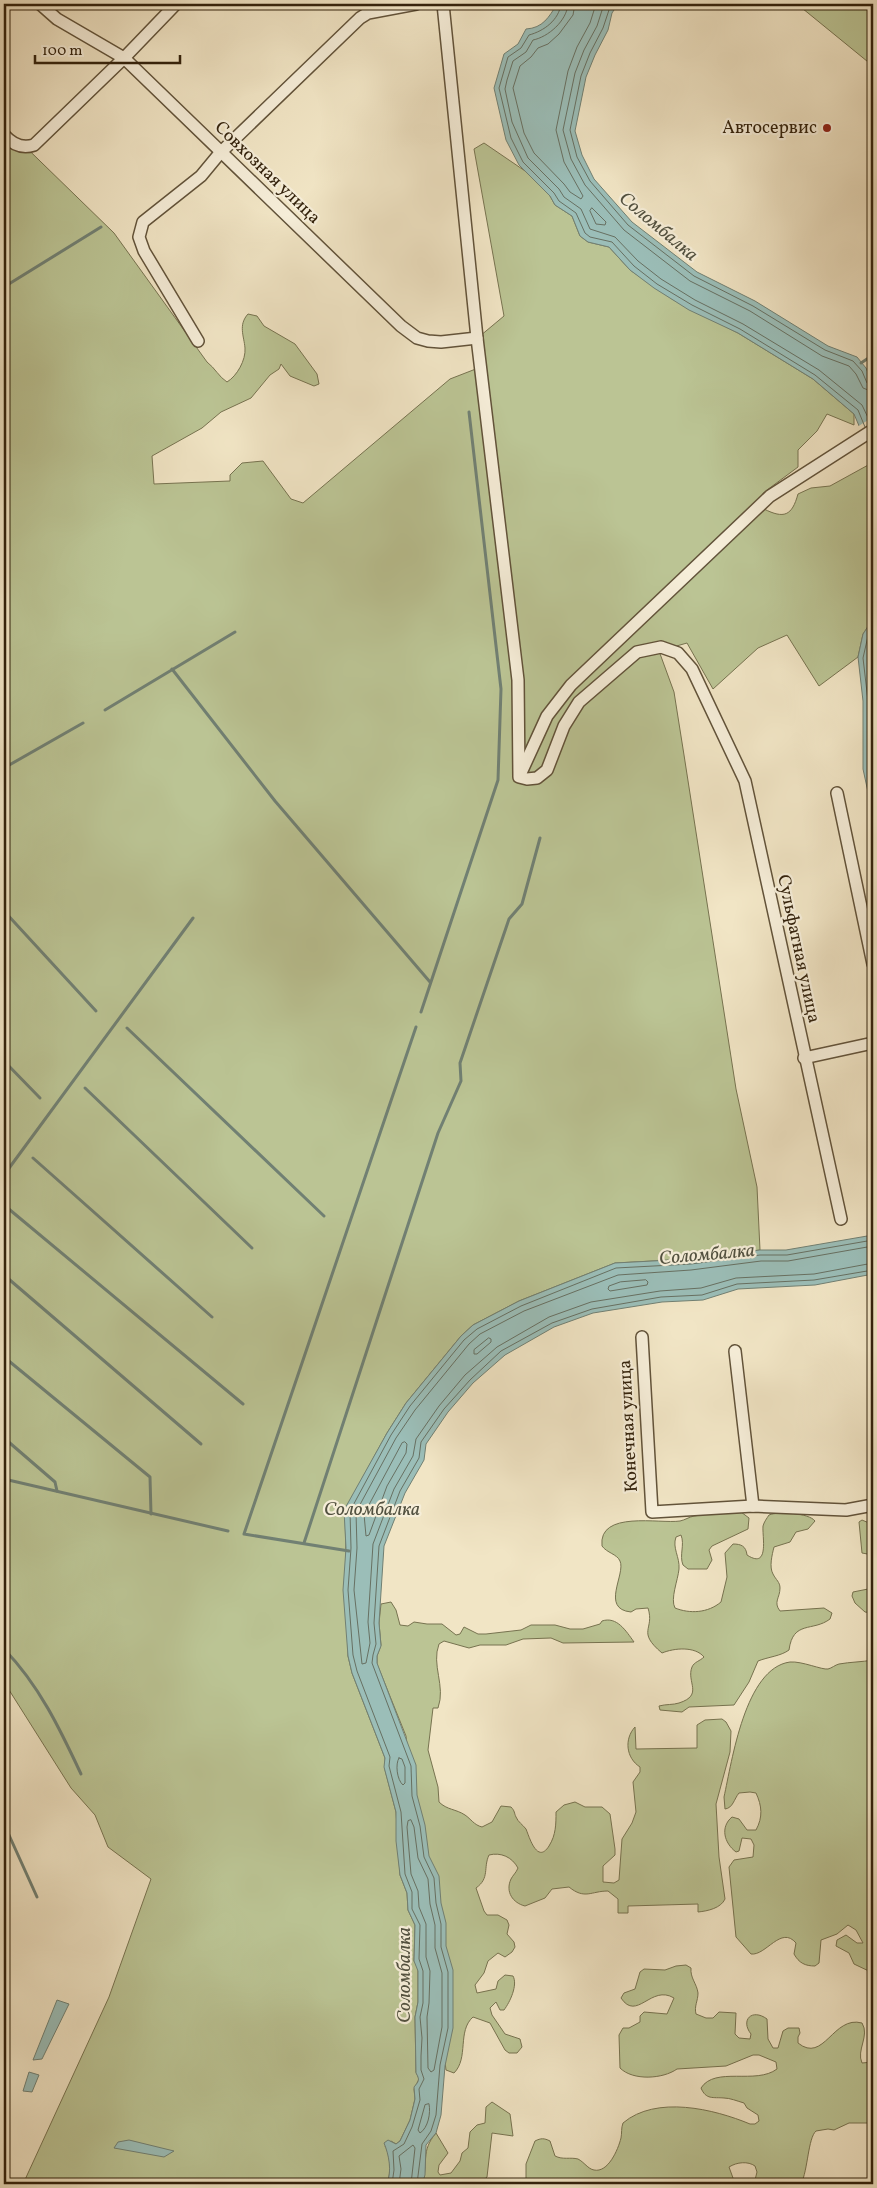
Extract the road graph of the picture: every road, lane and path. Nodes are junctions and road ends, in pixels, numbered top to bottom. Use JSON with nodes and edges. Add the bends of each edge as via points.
{"nodes":[{"id":1,"x":40,"y":4,"type":"edge"},
{"id":2,"x":176,"y":4,"type":"edge"},
{"id":3,"x":416,"y":4,"type":"edge"},
{"id":4,"x":443,"y":4,"type":"edge"},
{"id":5,"x":124,"y":58,"type":"junction"},
{"id":6,"x":4,"y":135,"type":"edge"},
{"id":7,"x":220,"y":153,"type":"junction"},
{"id":8,"x":476,"y":338,"type":"junction"},
{"id":9,"x":198,"y":341,"type":"dead end"},
{"id":10,"x":873,"y":430,"type":"edge"},
{"id":11,"x":520,"y":777,"type":"junction"},
{"id":12,"x":837,"y":793,"type":"dead end"},
{"id":13,"x":873,"y":964,"type":"edge"},
{"id":14,"x":873,"y":1043,"type":"edge"},
{"id":15,"x":804,"y":1058,"type":"junction"},
{"id":16,"x":841,"y":1219,"type":"dead end"},
{"id":17,"x":642,"y":1337,"type":"dead end"},
{"id":18,"x":735,"y":1351,"type":"dead end"},
{"id":19,"x":873,"y":1505,"type":"edge"},
{"id":20,"x":753,"y":1506,"type":"junction"}],
"edges":[{"from":1,"to":5,"type":"street","name":"Совхозная улица","via":[[57,19]]},
{"from":2,"to":5,"type":"street"},
{"from":3,"to":7,"type":"street","via":[[368,13],[360,18]]},
{"from":4,"to":8,"type":"street"},
{"from":5,"to":6,"type":"street","via":[[34,145],[20,146]]},
{"from":5,"to":7,"type":"street","name":"Совхозная улица"},
{"from":7,"to":8,"type":"street","name":"Совхозная улица","via":[[416,338],[441,342]]},
{"from":7,"to":9,"type":"street","via":[[201,176],[143,222],[139,237]]},
{"from":8,"to":11,"type":"street","via":[[518,680]]},
{"from":10,"to":11,"type":"street","via":[[770,496],[570,685],[547,716]]},
{"from":11,"to":15,"type":"street","name":"Сульфатная улица","via":[[537,778],[547,770],[564,726],[579,702],[637,652],[661,647],[678,653],[692,669],[704,692],[744,781]]},
{"from":12,"to":13,"type":"street"},
{"from":14,"to":15,"type":"street"},
{"from":15,"to":16,"type":"street","name":"Сульфатная улица"},
{"from":17,"to":20,"type":"street","name":"Конечная улица","via":[[652,1512]]},
{"from":18,"to":20,"type":"street"},
{"from":19,"to":20,"type":"street","via":[[846,1510]]}]}
